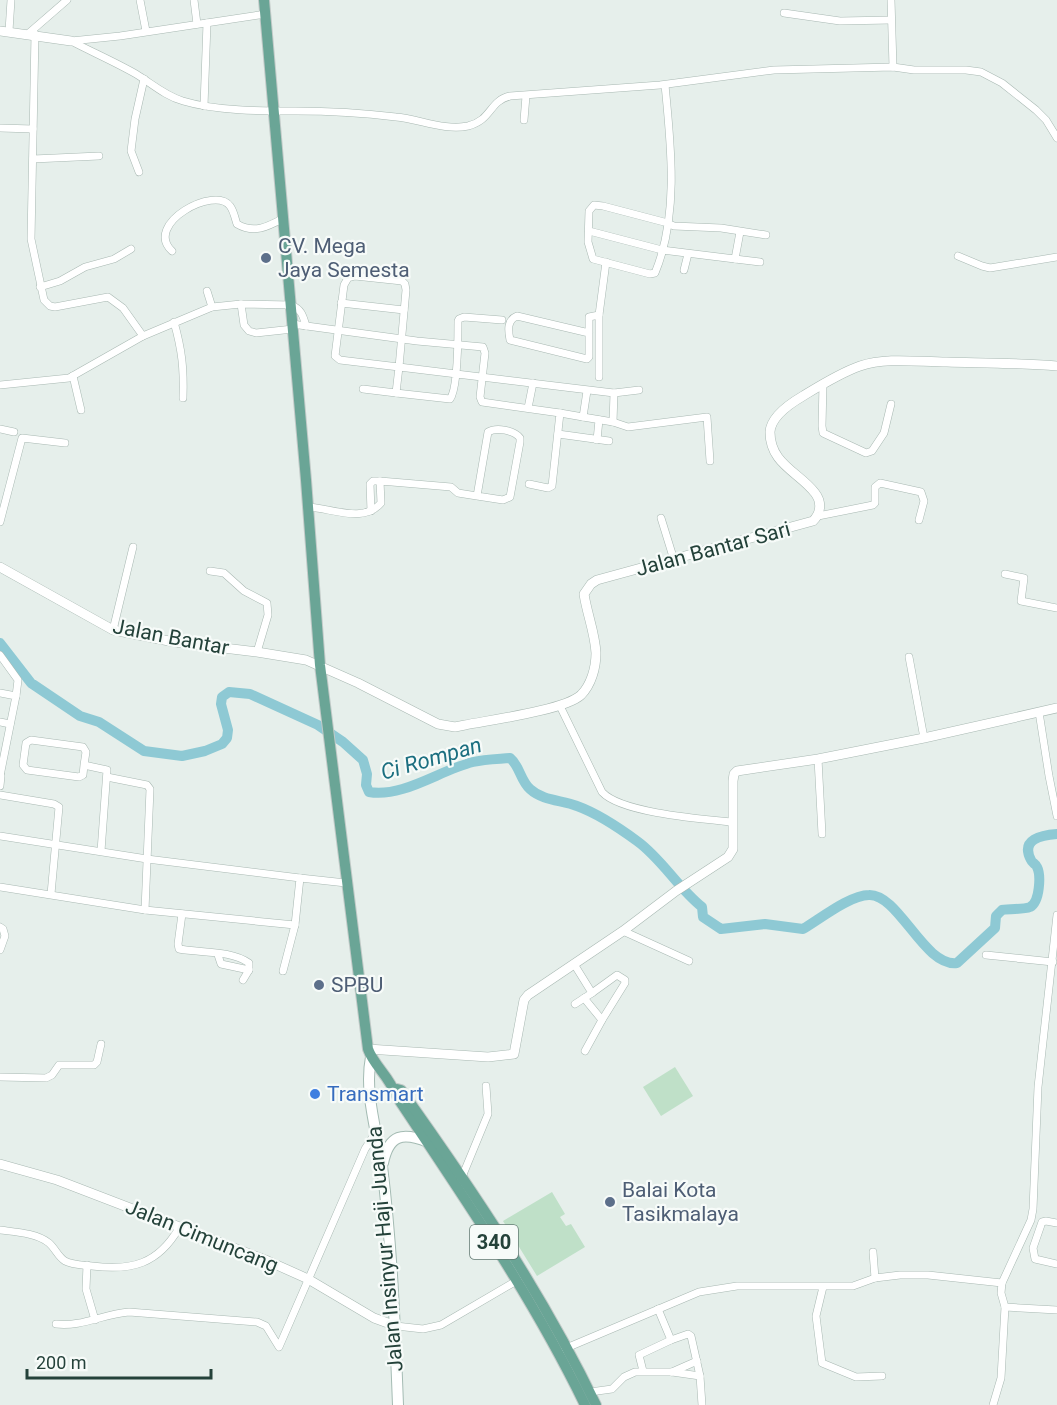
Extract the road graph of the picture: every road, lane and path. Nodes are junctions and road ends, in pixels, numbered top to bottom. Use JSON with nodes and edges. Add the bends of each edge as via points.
{"nodes":[{"id":1,"x":11,"y":0,"type":"edge"},
{"id":2,"x":67,"y":0,"type":"edge"},
{"id":3,"x":140,"y":0,"type":"edge"},
{"id":4,"x":194,"y":0,"type":"edge"},
{"id":5,"x":264,"y":0,"type":"edge"},
{"id":6,"x":891,"y":0,"type":"edge"},
{"id":7,"x":784,"y":13,"type":"dead end"},
{"id":8,"x":266,"y":14,"type":"junction"},
{"id":9,"x":207,"y":23,"type":"junction"},
{"id":10,"x":892,"y":23,"type":"junction"},
{"id":11,"x":196,"y":24,"type":"junction"},
{"id":12,"x":4,"y":31,"type":"edge"},
{"id":13,"x":146,"y":32,"type":"junction"},
{"id":14,"x":32,"y":34,"type":"junction"},
{"id":15,"x":71,"y":41,"type":"junction"},
{"id":16,"x":893,"y":67,"type":"junction"},
{"id":17,"x":144,"y":79,"type":"junction"},
{"id":18,"x":665,"y":85,"type":"junction"},
{"id":19,"x":526,"y":96,"type":"junction"},
{"id":20,"x":204,"y":106,"type":"junction"},
{"id":21,"x":273,"y":111,"type":"junction"},
{"id":22,"x":524,"y":120,"type":"dead end"},
{"id":23,"x":0,"y":128,"type":"edge"},
{"id":24,"x":33,"y":129,"type":"junction"},
{"id":25,"x":1057,"y":138,"type":"edge"},
{"id":26,"x":99,"y":156,"type":"dead end"},
{"id":27,"x":33,"y":159,"type":"junction"},
{"id":28,"x":139,"y":172,"type":"dead end"},
{"id":29,"x":284,"y":218,"type":"junction"},
{"id":30,"x":667,"y":223,"type":"junction"},
{"id":31,"x":589,"y":231,"type":"junction"},
{"id":32,"x":740,"y":232,"type":"junction"},
{"id":33,"x":766,"y":235,"type":"dead end"},
{"id":34,"x":131,"y":249,"type":"dead end"},
{"id":35,"x":662,"y":250,"type":"junction"},
{"id":36,"x":172,"y":251,"type":"dead end"},
{"id":37,"x":688,"y":254,"type":"junction"},
{"id":38,"x":958,"y":256,"type":"dead end"},
{"id":39,"x":1057,"y":257,"type":"edge"},
{"id":40,"x":735,"y":260,"type":"junction"},
{"id":41,"x":606,"y":262,"type":"junction"},
{"id":42,"x":760,"y":262,"type":"dead end"},
{"id":43,"x":684,"y":270,"type":"dead end"},
{"id":44,"x":40,"y":287,"type":"junction"},
{"id":45,"x":207,"y":291,"type":"dead end"},
{"id":46,"x":341,"y":303,"type":"junction"},
{"id":47,"x":241,"y":304,"type":"junction"},
{"id":48,"x":291,"y":305,"type":"junction"},
{"id":49,"x":212,"y":307,"type":"junction"},
{"id":50,"x":404,"y":310,"type":"junction"},
{"id":51,"x":599,"y":315,"type":"junction"},
{"id":52,"x":502,"y":320,"type":"dead end"},
{"id":53,"x":174,"y":322,"type":"junction"},
{"id":54,"x":293,"y":326,"type":"junction"},
{"id":55,"x":306,"y":326,"type":"junction"},
{"id":56,"x":338,"y":330,"type":"junction"},
{"id":57,"x":589,"y":333,"type":"junction"},
{"id":58,"x":143,"y":336,"type":"junction"},
{"id":59,"x":402,"y":338,"type":"junction"},
{"id":60,"x":457,"y":345,"type":"junction"},
{"id":61,"x":1057,"y":366,"type":"edge"},
{"id":62,"x":399,"y":367,"type":"junction"},
{"id":63,"x":456,"y":373,"type":"junction"},
{"id":64,"x":73,"y":376,"type":"junction"},
{"id":65,"x":482,"y":376,"type":"junction"},
{"id":66,"x":599,"y":377,"type":"dead end"},
{"id":67,"x":533,"y":383,"type":"junction"},
{"id":68,"x":823,"y":384,"type":"junction"},
{"id":69,"x":0,"y":385,"type":"edge"},
{"id":70,"x":363,"y":389,"type":"dead end"},
{"id":71,"x":639,"y":390,"type":"dead end"},
{"id":72,"x":587,"y":391,"type":"junction"},
{"id":73,"x":396,"y":393,"type":"junction"},
{"id":74,"x":614,"y":393,"type":"junction"},
{"id":75,"x":183,"y":398,"type":"dead end"},
{"id":76,"x":891,"y":404,"type":"dead end"},
{"id":77,"x":528,"y":408,"type":"junction"},
{"id":78,"x":81,"y":410,"type":"dead end"},
{"id":79,"x":560,"y":413,"type":"junction"},
{"id":80,"x":583,"y":417,"type":"junction"},
{"id":81,"x":599,"y":420,"type":"junction"},
{"id":82,"x":613,"y":422,"type":"junction"},
{"id":83,"x":0,"y":429,"type":"edge"},
{"id":84,"x":14,"y":432,"type":"dead end"},
{"id":85,"x":558,"y":434,"type":"junction"},
{"id":86,"x":597,"y":440,"type":"junction"},
{"id":87,"x":609,"y":441,"type":"dead end"},
{"id":88,"x":65,"y":443,"type":"dead end"},
{"id":89,"x":710,"y":461,"type":"dead end"},
{"id":90,"x":380,"y":481,"type":"junction"},
{"id":91,"x":529,"y":484,"type":"dead end"},
{"id":92,"x":477,"y":496,"type":"junction"},
{"id":93,"x":308,"y":507,"type":"junction"},
{"id":94,"x":371,"y":511,"type":"junction"},
{"id":95,"x":818,"y":516,"type":"junction"},
{"id":96,"x":661,"y":518,"type":"dead end"},
{"id":97,"x":919,"y":520,"type":"dead end"},
{"id":98,"x":0,"y":522,"type":"edge"},
{"id":99,"x":133,"y":547,"type":"dead end"},
{"id":100,"x":674,"y":560,"type":"junction"},
{"id":101,"x":0,"y":567,"type":"edge"},
{"id":102,"x":210,"y":572,"type":"dead end"},
{"id":103,"x":1005,"y":574,"type":"dead end"},
{"id":104,"x":1057,"y":608,"type":"edge"},
{"id":105,"x":113,"y":630,"type":"junction"},
{"id":106,"x":257,"y":652,"type":"junction"},
{"id":107,"x":0,"y":655,"type":"edge"},
{"id":108,"x":909,"y":657,"type":"dead end"},
{"id":109,"x":320,"y":665,"type":"junction"},
{"id":110,"x":0,"y":666,"type":"edge"},
{"id":111,"x":9,"y":667,"type":"junction"},
{"id":112,"x":0,"y":693,"type":"edge"},
{"id":113,"x":16,"y":696,"type":"junction"},
{"id":114,"x":560,"y":706,"type":"junction"},
{"id":115,"x":1057,"y":708,"type":"edge"},
{"id":116,"x":1039,"y":712,"type":"junction"},
{"id":117,"x":0,"y":722,"type":"edge"},
{"id":118,"x":10,"y":724,"type":"junction"},
{"id":119,"x":924,"y":738,"type":"junction"},
{"id":120,"x":3,"y":750,"type":"edge"},
{"id":121,"x":818,"y":759,"type":"junction"},
{"id":122,"x":84,"y":765,"type":"junction"},
{"id":123,"x":1,"y":776,"type":"edge"},
{"id":124,"x":107,"y":777,"type":"junction"},
{"id":125,"x":0,"y":786,"type":"edge"},
{"id":126,"x":0,"y":795,"type":"edge"},
{"id":127,"x":1057,"y":816,"type":"edge"},
{"id":128,"x":732,"y":822,"type":"junction"},
{"id":129,"x":822,"y":834,"type":"dead end"},
{"id":130,"x":0,"y":836,"type":"edge"},
{"id":131,"x":56,"y":845,"type":"junction"},
{"id":132,"x":101,"y":851,"type":"junction"},
{"id":133,"x":147,"y":859,"type":"junction"},
{"id":134,"x":300,"y":878,"type":"junction"},
{"id":135,"x":346,"y":883,"type":"junction"},
{"id":136,"x":0,"y":887,"type":"edge"},
{"id":137,"x":51,"y":894,"type":"junction"},
{"id":138,"x":145,"y":910,"type":"junction"},
{"id":139,"x":182,"y":914,"type":"junction"},
{"id":140,"x":1057,"y":915,"type":"edge"},
{"id":141,"x":295,"y":925,"type":"junction"},
{"id":142,"x":0,"y":927,"type":"edge"},
{"id":143,"x":623,"y":931,"type":"junction"},
{"id":144,"x":0,"y":950,"type":"edge"},
{"id":145,"x":986,"y":955,"type":"dead end"},
{"id":146,"x":689,"y":961,"type":"dead end"},
{"id":147,"x":1053,"y":962,"type":"junction"},
{"id":148,"x":574,"y":964,"type":"junction"},
{"id":149,"x":283,"y":971,"type":"dead end"},
{"id":150,"x":243,"y":980,"type":"dead end"},
{"id":151,"x":606,"y":983,"type":"junction"},
{"id":152,"x":591,"y":993,"type":"junction"},
{"id":153,"x":618,"y":994,"type":"junction"},
{"id":154,"x":584,"y":998,"type":"junction"},
{"id":155,"x":575,"y":1004,"type":"dead end"},
{"id":156,"x":602,"y":1020,"type":"junction"},
{"id":157,"x":101,"y":1044,"type":"dead end"},
{"id":158,"x":585,"y":1051,"type":"dead end"},
{"id":159,"x":370,"y":1053,"type":"junction"},
{"id":160,"x":0,"y":1077,"type":"edge"},
{"id":161,"x":393,"y":1086,"type":"junction"},
{"id":162,"x":486,"y":1086,"type":"dead end"},
{"id":163,"x":376,"y":1132,"type":"junction"},
{"id":164,"x":428,"y":1142,"type":"junction"},
{"id":165,"x":0,"y":1164,"type":"edge"},
{"id":166,"x":382,"y":1166,"type":"junction"},
{"id":167,"x":462,"y":1177,"type":"junction"},
{"id":168,"x":1057,"y":1223,"type":"edge"},
{"id":169,"x":489,"y":1226,"type":"junction"},
{"id":170,"x":179,"y":1228,"type":"junction"},
{"id":171,"x":0,"y":1230,"type":"edge"},
{"id":172,"x":1022,"y":1242,"type":"junction"},
{"id":173,"x":1033,"y":1248,"type":"junction"},
{"id":174,"x":873,"y":1252,"type":"dead end"},
{"id":175,"x":1057,"y":1264,"type":"edge"},
{"id":176,"x":87,"y":1265,"type":"junction"},
{"id":177,"x":875,"y":1278,"type":"junction"},
{"id":178,"x":308,"y":1279,"type":"junction"},
{"id":179,"x":518,"y":1280,"type":"junction"},
{"id":180,"x":1002,"y":1283,"type":"junction"},
{"id":181,"x":823,"y":1287,"type":"junction"},
{"id":182,"x":1005,"y":1306,"type":"junction"},
{"id":183,"x":658,"y":1309,"type":"junction"},
{"id":184,"x":1057,"y":1310,"type":"edge"},
{"id":185,"x":95,"y":1320,"type":"junction"},
{"id":186,"x":56,"y":1324,"type":"dead end"},
{"id":187,"x":396,"y":1326,"type":"junction"},
{"id":188,"x":671,"y":1340,"type":"junction"},
{"id":189,"x":563,"y":1349,"type":"junction"},
{"id":190,"x":697,"y":1361,"type":"junction"},
{"id":191,"x":643,"y":1371,"type":"junction"},
{"id":192,"x":672,"y":1372,"type":"junction"},
{"id":193,"x":700,"y":1376,"type":"junction"},
{"id":194,"x":882,"y":1377,"type":"dead end"},
{"id":195,"x":590,"y":1392,"type":"junction"},
{"id":196,"x":398,"y":1405,"type":"edge"},
{"id":197,"x":585,"y":1405,"type":"edge"},
{"id":198,"x":596,"y":1405,"type":"edge"},
{"id":199,"x":702,"y":1405,"type":"edge"},
{"id":200,"x":993,"y":1405,"type":"edge"}],
"edges":[{"from":1,"to":12,"type":"street"},
{"from":2,"to":14,"type":"street"},
{"from":3,"to":13,"type":"street"},
{"from":4,"to":11,"type":"street"},
{"from":5,"to":8,"type":"main road"},
{"from":6,"to":10,"type":"street"},
{"from":7,"to":10,"type":"street"},
{"from":8,"to":9,"type":"street"},
{"from":8,"to":21,"type":"main road"},
{"from":9,"to":11,"type":"street"},
{"from":9,"to":20,"type":"street"},
{"from":10,"to":16,"type":"street"},
{"from":11,"to":13,"type":"street"},
{"from":12,"to":14,"type":"street"},
{"from":13,"to":15,"type":"street"},
{"from":14,"to":15,"type":"street"},
{"from":14,"to":24,"type":"street"},
{"from":15,"to":17,"type":"street"},
{"from":16,"to":18,"type":"street","via":[[774,70]]},
{"from":16,"to":25,"type":"street","via":[[981,72],[1036,110]]},
{"from":17,"to":20,"type":"street","via":[[182,101]]},
{"from":17,"to":28,"type":"street","via":[[131,151]]},
{"from":18,"to":19,"type":"street"},
{"from":18,"to":30,"type":"street","via":[[671,152]]},
{"from":19,"to":21,"type":"street","via":[[501,98],[486,118],[451,127],[397,117]]},
{"from":19,"to":22,"type":"street"},
{"from":20,"to":21,"type":"street"},
{"from":21,"to":29,"type":"main road"},
{"from":23,"to":24,"type":"street"},
{"from":24,"to":27,"type":"street"},
{"from":26,"to":27,"type":"street"},
{"from":27,"to":44,"type":"street","via":[[31,239]]},
{"from":29,"to":36,"type":"street","via":[[266,227],[246,229],[237,224],[224,201],[201,203],[168,224],[165,238]]},
{"from":29,"to":48,"type":"main road"},
{"from":30,"to":31,"type":"street","via":[[594,205],[589,211]]},
{"from":30,"to":32,"type":"street"},
{"from":30,"to":35,"type":"street"},
{"from":31,"to":35,"type":"street"},
{"from":31,"to":41,"type":"street","via":[[593,259]]},
{"from":32,"to":33,"type":"street"},
{"from":32,"to":40,"type":"street"},
{"from":34,"to":44,"type":"street"},
{"from":35,"to":37,"type":"street"},
{"from":35,"to":41,"type":"street","via":[[655,273]]},
{"from":37,"to":40,"type":"street"},
{"from":37,"to":43,"type":"street"},
{"from":38,"to":39,"type":"street","via":[[990,268]]},
{"from":40,"to":42,"type":"street"},
{"from":41,"to":51,"type":"street"},
{"from":44,"to":58,"type":"street","via":[[44,300],[55,307],[105,297],[113,300]]},
{"from":45,"to":49,"type":"street"},
{"from":46,"to":50,"type":"street"},
{"from":46,"to":50,"type":"street","via":[[345,282],[351,276],[402,281],[406,286]]},
{"from":46,"to":56,"type":"street"},
{"from":47,"to":48,"type":"street"},
{"from":47,"to":49,"type":"street"},
{"from":47,"to":54,"type":"street","via":[[249,332]]},
{"from":48,"to":54,"type":"main road"},
{"from":48,"to":55,"type":"street","via":[[302,313]]},
{"from":49,"to":53,"type":"street"},
{"from":50,"to":59,"type":"street"},
{"from":51,"to":57,"type":"street","via":[[590,316]]},
{"from":51,"to":66,"type":"street"},
{"from":52,"to":60,"type":"street","via":[[461,317]]},
{"from":53,"to":58,"type":"street"},
{"from":53,"to":75,"type":"street","via":[[184,367]]},
{"from":54,"to":55,"type":"street"},
{"from":54,"to":93,"type":"main road"},
{"from":55,"to":56,"type":"street"},
{"from":56,"to":59,"type":"street"},
{"from":56,"to":62,"type":"street","via":[[336,358]]},
{"from":57,"to":57,"type":"street","via":[[589,357],[584,359],[510,340],[509,324],[517,316]]},
{"from":58,"to":64,"type":"street"},
{"from":59,"to":60,"type":"street"},
{"from":59,"to":62,"type":"street"},
{"from":60,"to":63,"type":"street"},
{"from":60,"to":65,"type":"street","via":[[483,347]]},
{"from":61,"to":68,"type":"street","name":"Jalan Bantar Sari","via":[[889,361],[860,366]]},
{"from":62,"to":63,"type":"street"},
{"from":62,"to":73,"type":"street"},
{"from":63,"to":65,"type":"street"},
{"from":63,"to":73,"type":"street","via":[[450,399]]},
{"from":64,"to":69,"type":"street"},
{"from":64,"to":78,"type":"street"},
{"from":65,"to":67,"type":"street"},
{"from":65,"to":77,"type":"street","via":[[482,402]]},
{"from":67,"to":72,"type":"street"},
{"from":67,"to":77,"type":"street"},
{"from":68,"to":76,"type":"street","via":[[823,432],[866,453],[872,451],[884,433]]},
{"from":68,"to":95,"type":"street","name":"Jalan Bantar Sari","via":[[792,402],[775,418],[770,432],[777,455],[815,492],[820,506]]},
{"from":70,"to":73,"type":"street"},
{"from":71,"to":74,"type":"street"},
{"from":72,"to":74,"type":"street"},
{"from":72,"to":80,"type":"street"},
{"from":74,"to":82,"type":"street"},
{"from":77,"to":79,"type":"street"},
{"from":79,"to":80,"type":"street"},
{"from":79,"to":85,"type":"street"},
{"from":80,"to":81,"type":"street"},
{"from":81,"to":82,"type":"street"},
{"from":81,"to":86,"type":"street"},
{"from":82,"to":89,"type":"street","via":[[628,427],[708,417]]},
{"from":83,"to":84,"type":"street"},
{"from":85,"to":86,"type":"street"},
{"from":85,"to":91,"type":"street","via":[[552,486]]},
{"from":86,"to":87,"type":"street"},
{"from":88,"to":98,"type":"street","via":[[20,440]]},
{"from":90,"to":92,"type":"street","via":[[451,487],[458,493]]},
{"from":90,"to":94,"type":"street","via":[[381,503]]},
{"from":90,"to":94,"type":"street","via":[[370,484]]},
{"from":92,"to":92,"type":"street","via":[[488,432],[515,432],[520,442],[510,497],[503,500]]},
{"from":93,"to":94,"type":"street","via":[[354,515]]},
{"from":93,"to":109,"type":"main road"},
{"from":95,"to":97,"type":"street","via":[[873,506],[875,487],[880,483],[921,492],[924,501]]},
{"from":95,"to":100,"type":"street","name":"Jalan Bantar Sari","via":[[813,521]]},
{"from":96,"to":100,"type":"street"},
{"from":99,"to":105,"type":"street"},
{"from":100,"to":114,"type":"street","name":"Jalan Bantar Sari","via":[[597,580],[587,589],[584,594],[596,653],[595,670],[580,696]]},
{"from":101,"to":105,"type":"street","name":"Jalan Bantar"},
{"from":102,"to":106,"type":"street","via":[[224,573],[244,591],[267,603],[268,615]]},
{"from":103,"to":104,"type":"street","via":[[1024,578],[1021,601]]},
{"from":105,"to":106,"type":"street","name":"Jalan Bantar"},
{"from":106,"to":109,"type":"street","name":"Jalan Bantar"},
{"from":107,"to":111,"type":"street"},
{"from":108,"to":119,"type":"street"},
{"from":109,"to":114,"type":"street","name":"Jalan Bantar Sari","via":[[445,726]]},
{"from":109,"to":135,"type":"main road"},
{"from":110,"to":111,"type":"street"},
{"from":111,"to":113,"type":"street","via":[[18,680]]},
{"from":112,"to":113,"type":"street"},
{"from":113,"to":118,"type":"street"},
{"from":114,"to":128,"type":"street","via":[[606,796],[650,810]]},
{"from":115,"to":116,"type":"street"},
{"from":116,"to":119,"type":"street"},
{"from":116,"to":127,"type":"street"},
{"from":117,"to":118,"type":"street"},
{"from":118,"to":120,"type":"street"},
{"from":119,"to":121,"type":"street"},
{"from":120,"to":123,"type":"street"},
{"from":121,"to":128,"type":"street","via":[[737,771],[733,781]]},
{"from":121,"to":129,"type":"street"},
{"from":122,"to":122,"type":"street","via":[[83,747],[31,740],[26,743],[22,765],[27,771],[79,777]]},
{"from":122,"to":124,"type":"street","via":[[105,769]]},
{"from":123,"to":125,"type":"street"},
{"from":124,"to":132,"type":"street"},
{"from":124,"to":133,"type":"street","via":[[149,786]]},
{"from":126,"to":131,"type":"street","via":[[59,807]]},
{"from":128,"to":143,"type":"street","via":[[733,849],[728,857]]},
{"from":130,"to":131,"type":"street"},
{"from":131,"to":132,"type":"street"},
{"from":131,"to":137,"type":"street"},
{"from":132,"to":133,"type":"street"},
{"from":133,"to":134,"type":"street"},
{"from":133,"to":138,"type":"street"},
{"from":134,"to":135,"type":"street"},
{"from":134,"to":141,"type":"street"},
{"from":135,"to":159,"type":"main road"},
{"from":136,"to":137,"type":"street"},
{"from":137,"to":138,"type":"street"},
{"from":138,"to":139,"type":"street"},
{"from":139,"to":141,"type":"street"},
{"from":139,"to":150,"type":"street","via":[[179,949],[218,955],[221,964],[249,970]]},
{"from":140,"to":147,"type":"street"},
{"from":141,"to":149,"type":"street"},
{"from":142,"to":144,"type":"street","via":[[5,936]]},
{"from":143,"to":146,"type":"street"},
{"from":143,"to":148,"type":"street"},
{"from":145,"to":147,"type":"street"},
{"from":147,"to":172,"type":"street","via":[[1038,1087],[1033,1209]]},
{"from":148,"to":152,"type":"street"},
{"from":148,"to":159,"type":"street","via":[[526,998],[512,1054],[488,1057]]},
{"from":151,"to":152,"type":"street"},
{"from":151,"to":153,"type":"street"},
{"from":151,"to":153,"type":"street","via":[[617,975],[625,980]]},
{"from":152,"to":154,"type":"street"},
{"from":153,"to":156,"type":"street"},
{"from":154,"to":155,"type":"street"},
{"from":154,"to":156,"type":"street"},
{"from":156,"to":158,"type":"street"},
{"from":157,"to":160,"type":"street","via":[[94,1065],[59,1065],[46,1078]]},
{"from":159,"to":161,"type":"main road"},
{"from":159,"to":163,"type":"main road","name":"Jalan Insinyur Haji Juanda","via":[[368,1079]]},
{"from":161,"to":164,"type":"main road","number":"340"},
{"from":161,"to":167,"type":"main road","number":"340","via":[[401,1090]]},
{"from":162,"to":167,"type":"street","via":[[488,1114]]},
{"from":163,"to":166,"type":"main road","name":"Jalan Insinyur Haji Juanda"},
{"from":163,"to":178,"type":"street"},
{"from":164,"to":166,"type":"main road","via":[[411,1135],[401,1136],[385,1152]]},
{"from":164,"to":169,"type":"main road","number":"340"},
{"from":165,"to":170,"type":"street","name":"Jalan Cimuncang","via":[[57,1180]]},
{"from":166,"to":187,"type":"main road","name":"Jalan Insinyur Haji Juanda"},
{"from":167,"to":169,"type":"main road","number":"340"},
{"from":168,"to":173,"type":"street","via":[[1042,1222]]},
{"from":169,"to":179,"type":"main road","number":"340"},
{"from":169,"to":189,"type":"main road","number":"340","via":[[533,1287]]},
{"from":170,"to":176,"type":"street","via":[[164,1250],[146,1262],[117,1268]]},
{"from":170,"to":178,"type":"street","name":"Jalan Cimuncang"},
{"from":171,"to":176,"type":"street","via":[[48,1242],[64,1260]]},
{"from":172,"to":173,"type":"street"},
{"from":172,"to":180,"type":"street"},
{"from":173,"to":175,"type":"street","via":[[1035,1259]]},
{"from":174,"to":177,"type":"street"},
{"from":176,"to":185,"type":"street","via":[[86,1289]]},
{"from":177,"to":180,"type":"street","via":[[921,1275]]},
{"from":177,"to":181,"type":"street","via":[[853,1286]]},
{"from":178,"to":185,"type":"street","via":[[279,1347],[266,1326],[257,1322],[129,1312]]},
{"from":178,"to":187,"type":"street","name":"Jalan Cimuncang","via":[[374,1318]]},
{"from":179,"to":187,"type":"street","via":[[441,1325],[423,1329]]},
{"from":179,"to":189,"type":"main road","number":"340"},
{"from":180,"to":182,"type":"street"},
{"from":181,"to":183,"type":"street","via":[[737,1286],[699,1292]]},
{"from":181,"to":194,"type":"street","via":[[816,1316],[822,1363],[856,1377]]},
{"from":182,"to":184,"type":"street"},
{"from":182,"to":200,"type":"street","via":[[1001,1378]]},
{"from":183,"to":188,"type":"street"},
{"from":183,"to":189,"type":"street"},
{"from":185,"to":186,"type":"street"},
{"from":187,"to":196,"type":"main road","name":"Jalan Insinyur Haji Juanda"},
{"from":188,"to":190,"type":"street","via":[[690,1335]]},
{"from":188,"to":191,"type":"street","via":[[639,1355]]},
{"from":189,"to":195,"type":"main road"},
{"from":189,"to":197,"type":"main road","number":"340"},
{"from":190,"to":192,"type":"street"},
{"from":190,"to":193,"type":"street"},
{"from":191,"to":192,"type":"street"},
{"from":191,"to":195,"type":"street","via":[[627,1375],[612,1389]]},
{"from":192,"to":193,"type":"street"},
{"from":193,"to":199,"type":"street"},
{"from":195,"to":198,"type":"main road"}]}
